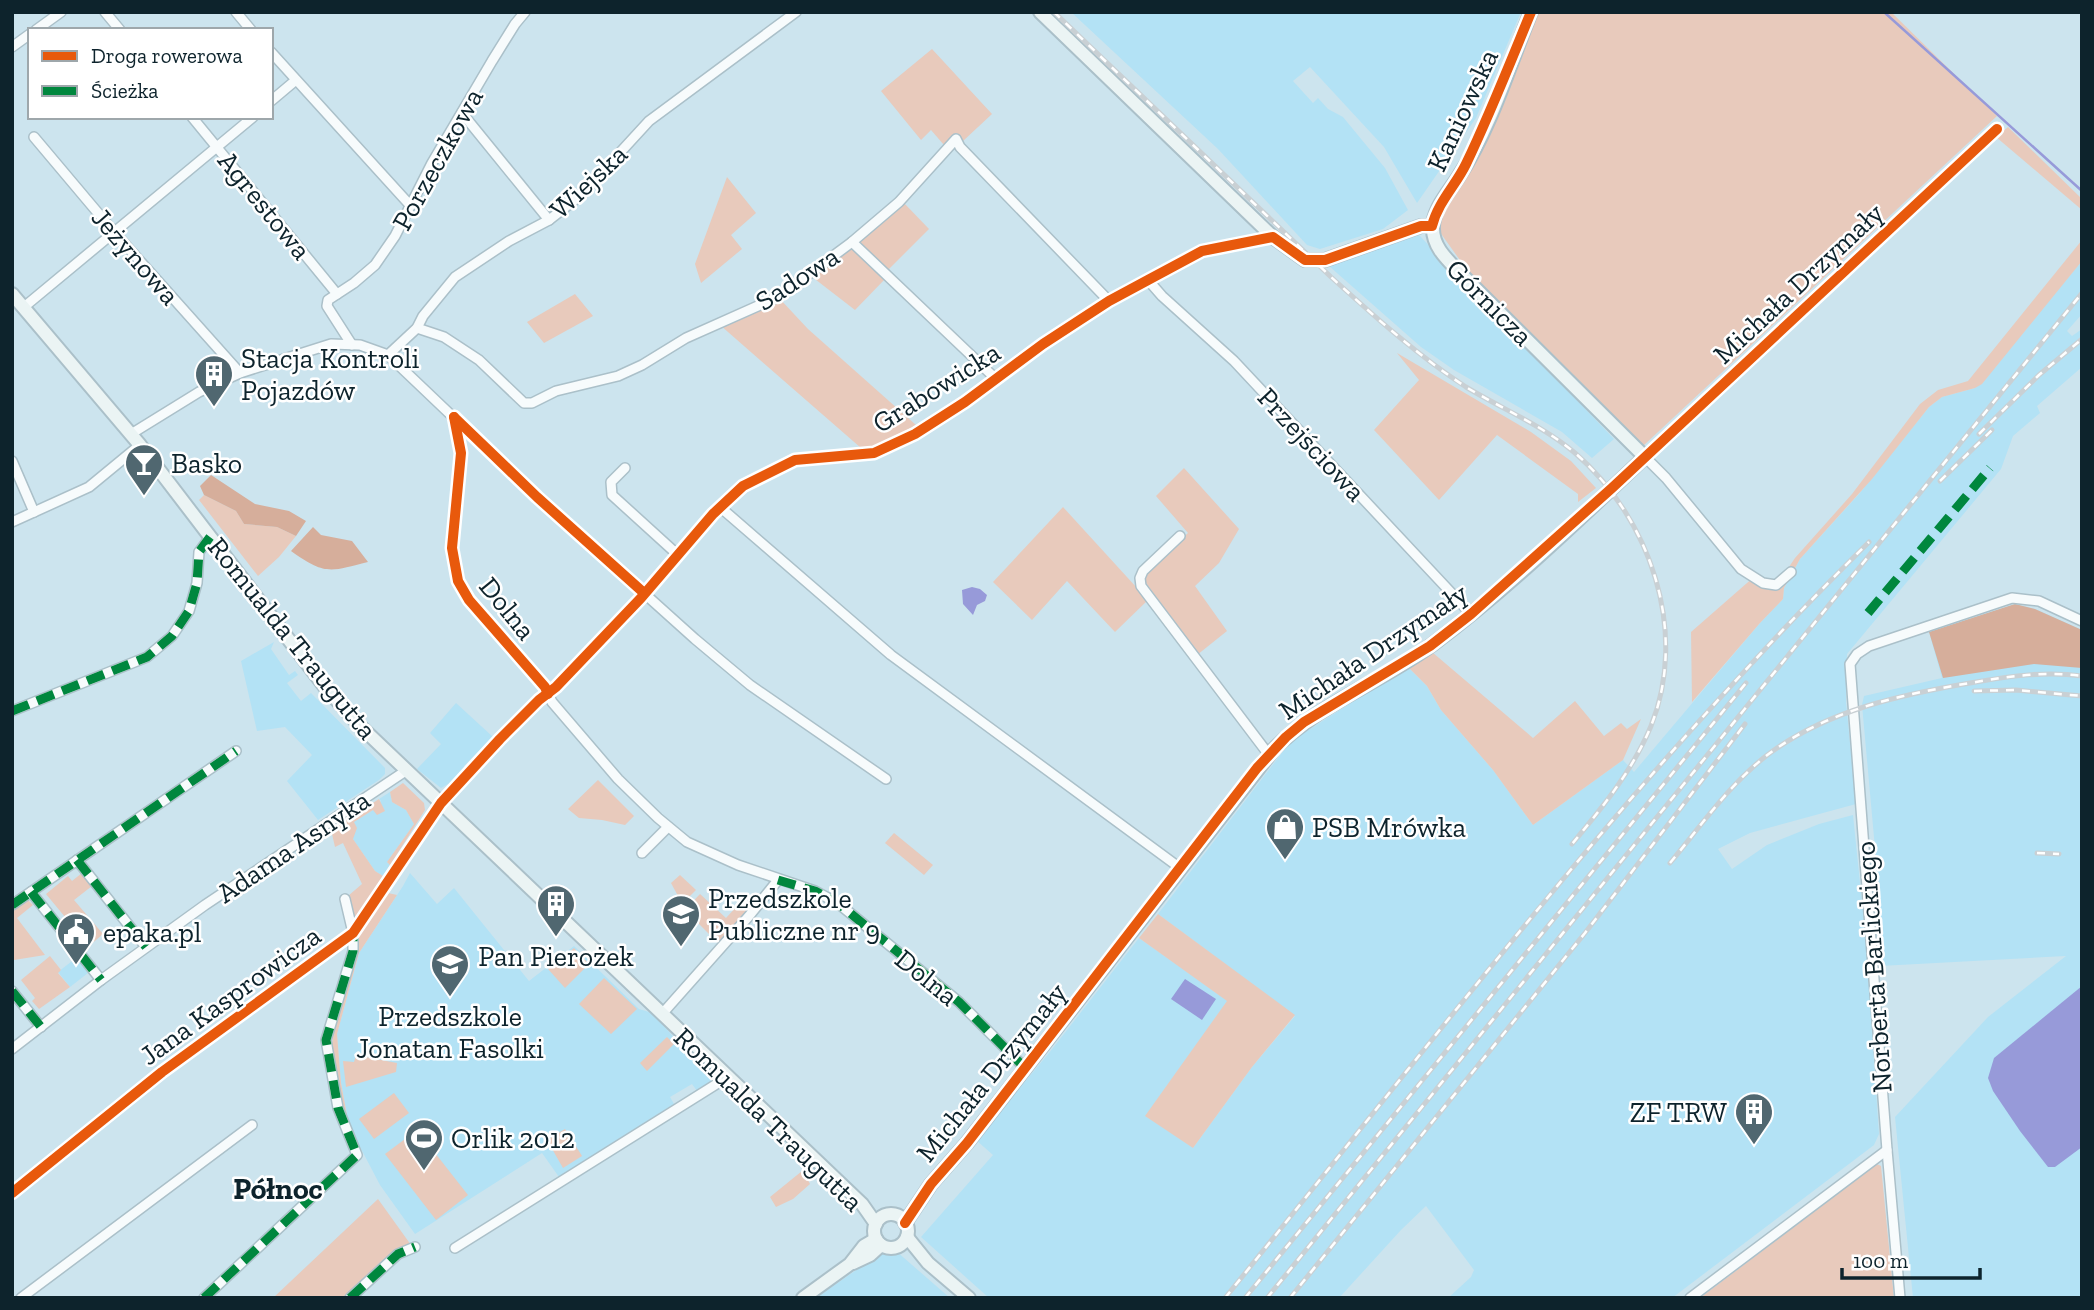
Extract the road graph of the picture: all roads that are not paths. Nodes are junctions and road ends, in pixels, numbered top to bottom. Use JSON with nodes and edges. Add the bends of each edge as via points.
{"nodes":[{"id":1,"x":61,"y":12,"type":"edge"},
{"id":2,"x":105,"y":12,"type":"edge"},
{"id":3,"x":236,"y":12,"type":"edge"},
{"id":4,"x":525,"y":12,"type":"edge"},
{"id":5,"x":796,"y":12,"type":"edge"},
{"id":6,"x":1040,"y":12,"type":"edge"},
{"id":7,"x":1531,"y":12,"type":"edge"},
{"id":8,"x":39,"y":28,"type":"edge"},
{"id":9,"x":118,"y":28,"type":"edge"},
{"id":10,"x":249,"y":28,"type":"edge"},
{"id":11,"x":28,"y":35,"type":"edge"},
{"id":12,"x":12,"y":47,"type":"edge"},
{"id":13,"x":273,"y":54,"type":"edge"},
{"id":14,"x":296,"y":80,"type":"junction"},
{"id":15,"x":273,"y":99,"type":"edge"},
{"id":16,"x":462,"y":113,"type":"junction"},
{"id":17,"x":194,"y":119,"type":"edge"},
{"id":18,"x":251,"y":119,"type":"edge"},
{"id":19,"x":1997,"y":129,"type":"dead end"},
{"id":20,"x":34,"y":137,"type":"dead end"},
{"id":21,"x":218,"y":148,"type":"junction"},
{"id":22,"x":410,"y":204,"type":"junction"},
{"id":23,"x":549,"y":220,"type":"junction"},
{"id":24,"x":1433,"y":226,"type":"junction"},
{"id":25,"x":114,"y":232,"type":"junction"},
{"id":26,"x":1273,"y":237,"type":"junction"},
{"id":27,"x":852,"y":242,"type":"junction"},
{"id":28,"x":1148,"y":280,"type":"junction"},
{"id":29,"x":12,"y":294,"type":"edge"},
{"id":30,"x":337,"y":294,"type":"junction"},
{"id":31,"x":1109,"y":301,"type":"junction"},
{"id":32,"x":24,"y":307,"type":"junction"},
{"id":33,"x":417,"y":328,"type":"junction"},
{"id":34,"x":352,"y":345,"type":"junction"},
{"id":35,"x":388,"y":355,"type":"junction"},
{"id":36,"x":240,"y":373,"type":"junction"},
{"id":37,"x":996,"y":379,"type":"junction"},
{"id":38,"x":454,"y":417,"type":"junction"},
{"id":39,"x":131,"y":434,"type":"junction"},
{"id":40,"x":140,"y":445,"type":"junction"},
{"id":41,"x":1645,"y":457,"type":"junction"},
{"id":42,"x":12,"y":461,"type":"edge"},
{"id":43,"x":625,"y":468,"type":"dead end"},
{"id":44,"x":720,"y":507,"type":"junction"},
{"id":45,"x":34,"y":512,"type":"junction"},
{"id":46,"x":12,"y":522,"type":"edge"},
{"id":47,"x":1180,"y":536,"type":"dead end"},
{"id":48,"x":210,"y":537,"type":"junction"},
{"id":49,"x":678,"y":555,"type":"junction"},
{"id":50,"x":1791,"y":572,"type":"dead end"},
{"id":51,"x":644,"y":593,"type":"junction"},
{"id":52,"x":1471,"y":614,"type":"junction"},
{"id":53,"x":2082,"y":621,"type":"edge"},
{"id":54,"x":548,"y":694,"type":"junction"},
{"id":55,"x":12,"y":711,"type":"edge"},
{"id":56,"x":236,"y":751,"type":"dead end"},
{"id":57,"x":1269,"y":755,"type":"junction"},
{"id":58,"x":407,"y":770,"type":"junction"},
{"id":59,"x":886,"y":779,"type":"dead end"},
{"id":60,"x":441,"y":803,"type":"junction"},
{"id":61,"x":668,"y":827,"type":"junction"},
{"id":62,"x":642,"y":853,"type":"dead end"},
{"id":63,"x":77,"y":860,"type":"junction"},
{"id":64,"x":1180,"y":868,"type":"junction"},
{"id":65,"x":778,"y":880,"type":"junction"},
{"id":66,"x":31,"y":892,"type":"junction"},
{"id":67,"x":345,"y":899,"type":"dead end"},
{"id":68,"x":12,"y":905,"type":"edge"},
{"id":69,"x":353,"y":933,"type":"junction"},
{"id":70,"x":146,"y":947,"type":"junction"},
{"id":71,"x":101,"y":980,"type":"junction"},
{"id":72,"x":12,"y":991,"type":"edge"},
{"id":73,"x":662,"y":1014,"type":"junction"},
{"id":74,"x":41,"y":1027,"type":"junction"},
{"id":75,"x":12,"y":1049,"type":"edge"},
{"id":76,"x":1025,"y":1068,"type":"junction"},
{"id":77,"x":726,"y":1075,"type":"junction"},
{"id":78,"x":252,"y":1125,"type":"dead end"},
{"id":79,"x":1886,"y":1150,"type":"junction"},
{"id":80,"x":12,"y":1193,"type":"edge"},
{"id":81,"x":891,"y":1220,"type":"junction"},
{"id":82,"x":879,"y":1242,"type":"junction"},
{"id":83,"x":903,"y":1242,"type":"junction"},
{"id":84,"x":415,"y":1247,"type":"dead end"},
{"id":85,"x":455,"y":1248,"type":"dead end"},
{"id":86,"x":21,"y":1298,"type":"edge"},
{"id":87,"x":204,"y":1298,"type":"edge"},
{"id":88,"x":350,"y":1298,"type":"edge"},
{"id":89,"x":803,"y":1298,"type":"edge"},
{"id":90,"x":969,"y":1298,"type":"edge"},
{"id":91,"x":1690,"y":1298,"type":"edge"},
{"id":92,"x":1900,"y":1298,"type":"edge"}],
"edges":[{"from":1,"to":8,"type":"street"},
{"from":2,"to":9,"type":"street"},
{"from":3,"to":10,"type":"street"},
{"from":4,"to":16,"type":"street","name":"Porzeczkowa"},
{"from":5,"to":23,"type":"street","name":"Wiejska","via":[[649,121],[581,195]]},
{"from":6,"to":26,"type":"street","name":"Górnicza"},
{"from":7,"to":24,"type":"street","name":"Kaniowska","via":[[1486,123],[1438,208]]},
{"from":11,"to":12,"type":"street"},
{"from":13,"to":14,"type":"street"},
{"from":14,"to":15,"type":"street"},
{"from":14,"to":22,"type":"street"},
{"from":16,"to":22,"type":"street","name":"Porzeczkowa"},
{"from":16,"to":23,"type":"street"},
{"from":17,"to":21,"type":"street","name":"Agrestowa"},
{"from":18,"to":21,"type":"street"},
{"from":19,"to":41,"type":"street","name":"Michała Drzymały"},
{"from":20,"to":25,"type":"street","name":"Jeżynowa"},
{"from":21,"to":25,"type":"street"},
{"from":21,"to":30,"type":"street","name":"Agrestowa"},
{"from":22,"to":30,"type":"street","name":"Porzeczkowa","via":[[375,265]]},
{"from":23,"to":33,"type":"street","name":"Wiejska","via":[[456,277]]},
{"from":24,"to":26,"type":"street","name":"Górnicza","via":[[1421,226],[1325,260],[1305,260]]},
{"from":24,"to":41,"type":"street","name":"Górnicza","via":[[1441,252]]},
{"from":25,"to":32,"type":"street"},
{"from":25,"to":36,"type":"street","name":"Jeżynowa"},
{"from":26,"to":28,"type":"street","name":"Grabowicka","via":[[1202,251]]},
{"from":27,"to":31,"type":"street","name":"Sadowa","via":[[899,202],[958,139],[960,147]]},
{"from":27,"to":33,"type":"street","name":"Sadowa","via":[[778,298],[686,338],[618,376],[556,391],[532,403],[516,397],[479,360],[444,337]]},
{"from":27,"to":37,"type":"street"},
{"from":28,"to":31,"type":"street","name":"Grabowicka"},
{"from":28,"to":52,"type":"street","name":"Przejściowa","via":[[1234,360]]},
{"from":29,"to":32,"type":"street","name":"Romualda Traugutta"},
{"from":30,"to":34,"type":"street","via":[[327,306]]},
{"from":31,"to":37,"type":"street","name":"Grabowicka"},
{"from":32,"to":39,"type":"street","name":"Romualda Traugutta"},
{"from":33,"to":35,"type":"street","name":"Wiejska"},
{"from":34,"to":35,"type":"street"},
{"from":34,"to":36,"type":"street","via":[[331,344]]},
{"from":35,"to":38,"type":"street"},
{"from":36,"to":39,"type":"street"},
{"from":37,"to":44,"type":"street","name":"Grabowicka","via":[[915,434],[874,453],[794,460],[743,486]]},
{"from":38,"to":51,"type":"street"},
{"from":38,"to":54,"type":"street","name":"Dolna","via":[[461,453],[452,548],[458,581]]},
{"from":39,"to":40,"type":"street","name":"Romualda Traugutta"},
{"from":40,"to":45,"type":"street","via":[[89,487]]},
{"from":40,"to":48,"type":"street","name":"Romualda Traugutta"},
{"from":41,"to":50,"type":"street","name":"Górnicza","via":[[1741,569],[1763,583],[1776,585]]},
{"from":41,"to":52,"type":"street","name":"Michała Drzymały"},
{"from":42,"to":45,"type":"street"},
{"from":43,"to":49,"type":"street","via":[[611,482],[612,495]]},
{"from":44,"to":49,"type":"street","name":"Grabowicka"},
{"from":44,"to":64,"type":"street","via":[[891,655]]},
{"from":45,"to":46,"type":"street"},
{"from":47,"to":57,"type":"street","via":[[1143,571],[1141,586]]},
{"from":48,"to":55,"type":"street","via":[[199,552],[189,611],[172,636],[146,657]]},
{"from":48,"to":58,"type":"street","name":"Romualda Traugutta","via":[[325,687]]},
{"from":49,"to":51,"type":"street","name":"Grabowicka"},
{"from":51,"to":54,"type":"street","name":"Grabowicka"},
{"from":51,"to":59,"type":"street","via":[[750,685]]},
{"from":52,"to":57,"type":"street","name":"Michała Drzymały","via":[[1430,646],[1304,722]]},
{"from":53,"to":79,"type":"street","name":"Norberta Barlickiego","via":[[2039,601],[2012,598],[1869,646],[1853,657],[1850,668]]},
{"from":54,"to":60,"type":"street","name":"Grabowicka"},
{"from":54,"to":61,"type":"street","name":"Dolna","via":[[618,779]]},
{"from":56,"to":63,"type":"street"},
{"from":57,"to":64,"type":"street","name":"Michała Drzymały"},
{"from":58,"to":60,"type":"street","name":"Romualda Traugutta"},
{"from":58,"to":70,"type":"street","name":"Adama Asnyka"},
{"from":60,"to":69,"type":"street","name":"Jana Kasprowicza"},
{"from":60,"to":73,"type":"street","name":"Romualda Traugutta"},
{"from":61,"to":62,"type":"street"},
{"from":61,"to":65,"type":"street","name":"Dolna","via":[[701,850]]},
{"from":63,"to":66,"type":"street"},
{"from":63,"to":70,"type":"street"},
{"from":64,"to":76,"type":"street","name":"Michała Drzymały"},
{"from":65,"to":73,"type":"street","name":"Romualda Traugutta"},
{"from":65,"to":76,"type":"street","name":"Dolna","via":[[839,904],[959,1002]]},
{"from":66,"to":68,"type":"street"},
{"from":66,"to":71,"type":"street"},
{"from":67,"to":69,"type":"street"},
{"from":69,"to":80,"type":"street","name":"Jana Kasprowicza","via":[[162,1072]]},
{"from":69,"to":87,"type":"street","via":[[353,951],[326,1040],[338,1108],[357,1155]]},
{"from":70,"to":71,"type":"street","name":"Adama Asnyka"},
{"from":71,"to":74,"type":"street","name":"Adama Asnyka"},
{"from":72,"to":74,"type":"street"},
{"from":73,"to":77,"type":"street","name":"Romualda Traugutta"},
{"from":74,"to":75,"type":"street","name":"Adama Asnyka"},
{"from":76,"to":81,"type":"street","name":"Michała Drzymały","via":[[931,1184]]},
{"from":77,"to":81,"type":"street","name":"Romualda Traugutta","via":[[862,1204]]},
{"from":77,"to":85,"type":"street"},
{"from":78,"to":86,"type":"street"},
{"from":79,"to":91,"type":"street"},
{"from":79,"to":92,"type":"street","name":"Norberta Barlickiego"},
{"from":81,"to":82,"type":"street"},
{"from":81,"to":83,"type":"street"},
{"from":82,"to":83,"type":"street","via":[[890,1248]]},
{"from":82,"to":89,"type":"street","via":[[864,1246],[850,1264]]},
{"from":83,"to":90,"type":"street"},
{"from":84,"to":88,"type":"street","via":[[398,1254]]}]}
